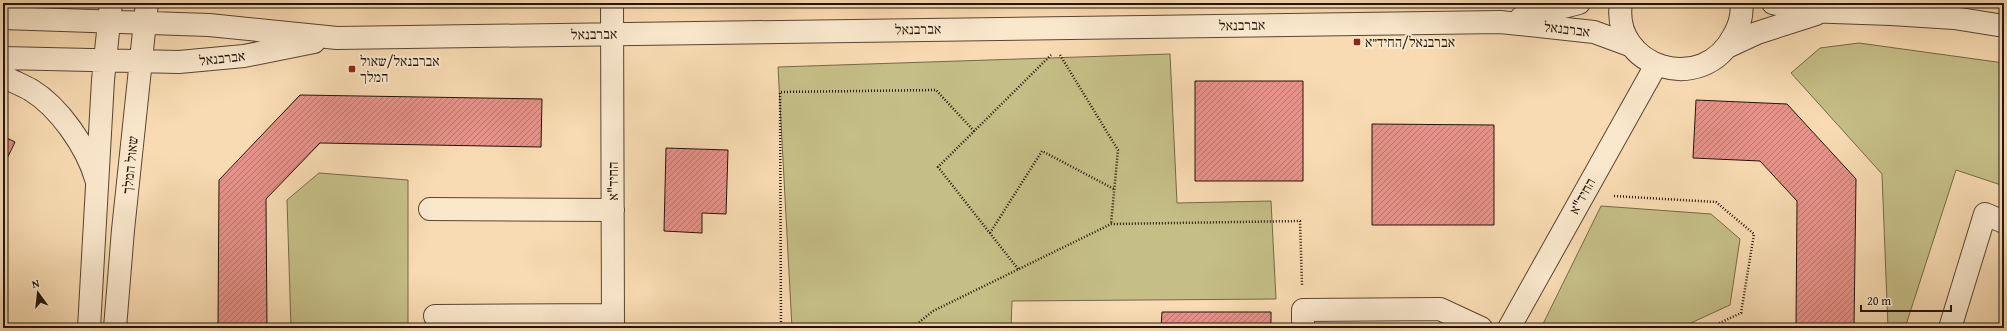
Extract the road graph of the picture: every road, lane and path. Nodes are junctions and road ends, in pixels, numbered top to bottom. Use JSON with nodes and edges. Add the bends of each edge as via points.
{"nodes":[{"id":1,"x":612,"y":3,"type":"edge"},
{"id":2,"x":1580,"y":3,"type":"edge"},
{"id":3,"x":1621,"y":3,"type":"edge"},
{"id":4,"x":1741,"y":3,"type":"edge"},
{"id":5,"x":1773,"y":3,"type":"edge"},
{"id":6,"x":110,"y":12,"type":"edge"},
{"id":7,"x":1825,"y":12,"type":"junction"},
{"id":8,"x":146,"y":13,"type":"edge"},
{"id":9,"x":3,"y":18,"type":"edge"},
{"id":10,"x":1500,"y":22,"type":"junction"},
{"id":11,"x":2004,"y":26,"type":"edge"},
{"id":12,"x":611,"y":33,"type":"junction"},
{"id":13,"x":337,"y":38,"type":"junction"},
{"id":14,"x":1632,"y":46,"type":"junction"},
{"id":15,"x":1729,"y":46,"type":"junction"},
{"id":16,"x":3,"y":58,"type":"edge"},
{"id":17,"x":105,"y":59,"type":"junction"},
{"id":18,"x":141,"y":62,"type":"junction"},
{"id":19,"x":1656,"y":65,"type":"junction"},
{"id":20,"x":3,"y":76,"type":"edge"},
{"id":21,"x":974,"y":131,"type":"junction"},
{"id":22,"x":97,"y":184,"type":"junction"},
{"id":23,"x":1114,"y":189,"type":"junction"},
{"id":24,"x":1583,"y":195,"type":"junction"},
{"id":25,"x":430,"y":209,"type":"dead end"},
{"id":26,"x":613,"y":210,"type":"junction"},
{"id":27,"x":2004,"y":222,"type":"edge"},
{"id":28,"x":1112,"y":224,"type":"junction"},
{"id":29,"x":990,"y":234,"type":"junction"},
{"id":30,"x":1018,"y":270,"type":"junction"},
{"id":31,"x":435,"y":316,"type":"dead end"},
{"id":32,"x":1303,"y":319,"type":"edge"},
{"id":33,"x":1388,"y":319,"type":"edge"},
{"id":34,"x":613,"y":322,"type":"edge"},
{"id":35,"x":89,"y":328,"type":"edge"},
{"id":36,"x":115,"y":328,"type":"edge"},
{"id":37,"x":781,"y":328,"type":"edge"},
{"id":38,"x":912,"y":328,"type":"edge"},
{"id":39,"x":1481,"y":328,"type":"edge"},
{"id":40,"x":1509,"y":328,"type":"edge"},
{"id":41,"x":1709,"y":328,"type":"edge"},
{"id":42,"x":1950,"y":328,"type":"edge"}],
"edges":[{"from":1,"to":12,"type":"street","name":"החיד\"א"},
{"from":2,"to":10,"type":"street","name":"אברבנאל"},
{"from":3,"to":14,"type":"street","via":[[1623,29]]},
{"from":4,"to":15,"type":"street","via":[[1738,28]]},
{"from":5,"to":7,"type":"street","via":[[1805,11]]},
{"from":6,"to":8,"type":"street","name":"אברבנאל"},
{"from":6,"to":9,"type":"street","name":"אברבנאל"},
{"from":6,"to":17,"type":"street"},
{"from":7,"to":11,"type":"street","via":[[1954,18]]},
{"from":7,"to":15,"type":"street","via":[[1757,33]]},
{"from":8,"to":13,"type":"street","name":"אברבנאל","via":[[209,26]]},
{"from":8,"to":18,"type":"street","name":"שאול המלך"},
{"from":10,"to":12,"type":"street","name":"אברבנאל"},
{"from":10,"to":14,"type":"street","name":"אברבנאל","via":[[1594,32]]},
{"from":12,"to":13,"type":"street","name":"אברבנאל"},
{"from":12,"to":26,"type":"street","name":"החיד\"א"},
{"from":13,"to":18,"type":"street","name":"אברבנאל","via":[[244,56],[179,62]]},
{"from":14,"to":19,"type":"street"},
{"from":15,"to":19,"type":"street","via":[[1714,59],[1696,68],[1676,70]]},
{"from":16,"to":17,"type":"street","name":"אברבנאל"},
{"from":17,"to":18,"type":"street","name":"אברבנאל"},
{"from":17,"to":22,"type":"street"},
{"from":18,"to":36,"type":"street","name":"שאול המלך"},
{"from":19,"to":24,"type":"street","name":"החיד\"א"},
{"from":20,"to":22,"type":"street","via":[[32,91],[55,111],[75,136],[92,168]]},
{"from":21,"to":23,"type":"path","via":[[1057,50],[1118,150]]},
{"from":21,"to":29,"type":"path","via":[[938,167]]},
{"from":21,"to":37,"type":"path","via":[[936,90],[780,92]]},
{"from":22,"to":35,"type":"street"},
{"from":23,"to":28,"type":"path"},
{"from":23,"to":29,"type":"path","via":[[1042,151]]},
{"from":24,"to":40,"type":"street","name":"החיד\"א"},
{"from":24,"to":41,"type":"path","via":[[1716,202],[1754,234],[1741,313]]},
{"from":25,"to":26,"type":"street"},
{"from":26,"to":34,"type":"street","name":"החיד\"א"},
{"from":27,"to":42,"type":"street","via":[[1985,214]]},
{"from":28,"to":30,"type":"path"},
{"from":28,"to":32,"type":"path","via":[[1300,221]]},
{"from":29,"to":30,"type":"path"},
{"from":30,"to":38,"type":"path","via":[[933,311]]},
{"from":31,"to":34,"type":"street"},
{"from":32,"to":33,"type":"street"},
{"from":33,"to":39,"type":"street","via":[[1440,309]]}]}
